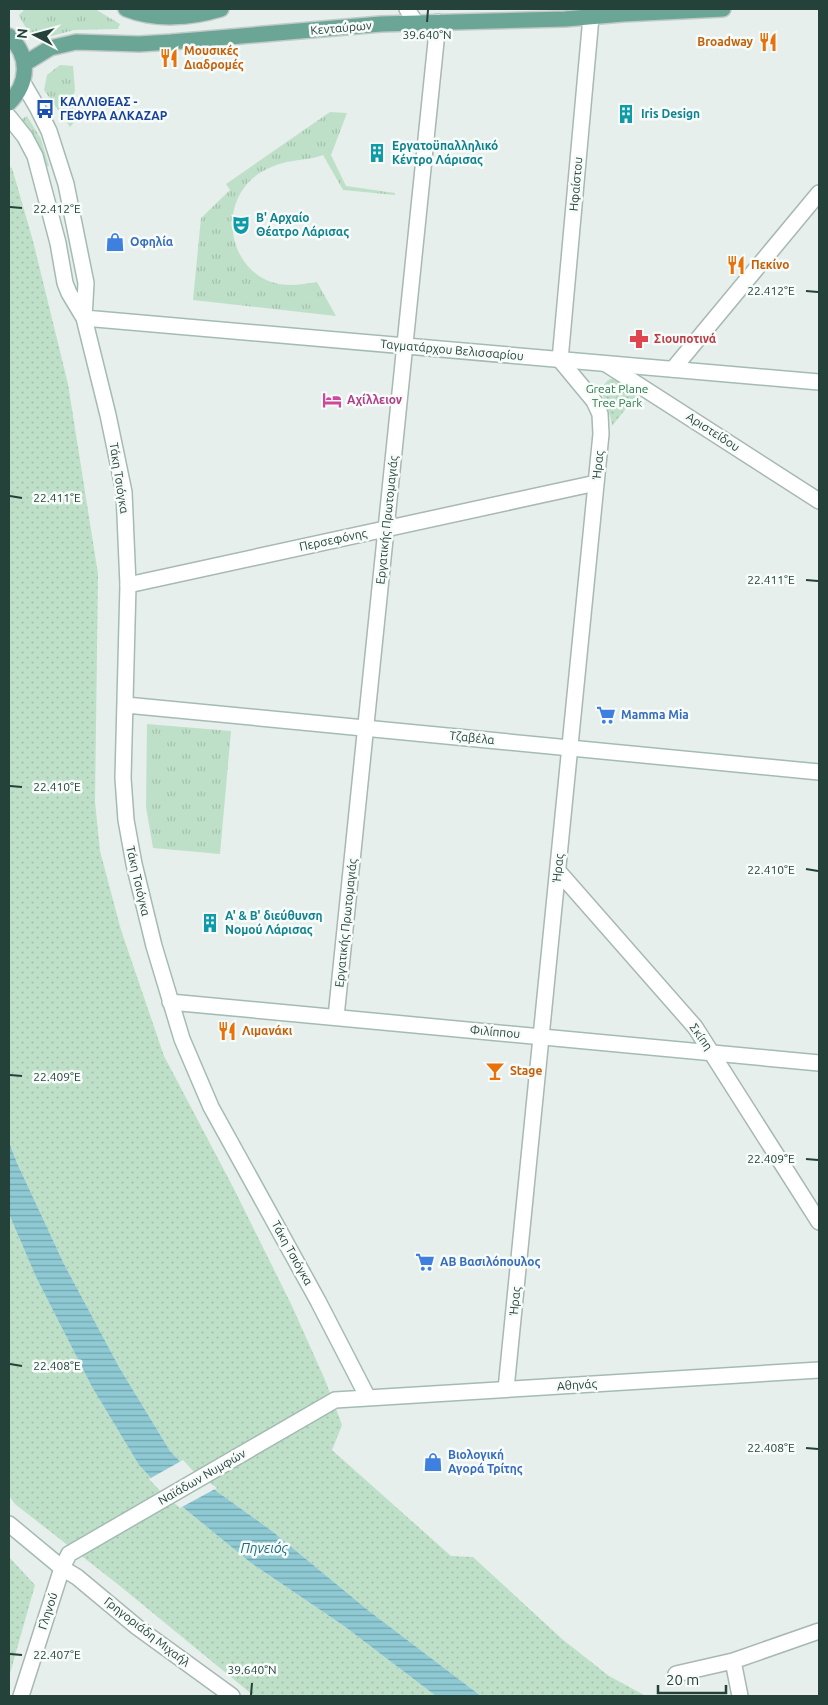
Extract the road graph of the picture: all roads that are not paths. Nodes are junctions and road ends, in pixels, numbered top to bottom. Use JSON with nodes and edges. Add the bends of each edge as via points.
{"nodes":[{"id":1,"x":126,"y":9,"type":"edge"},
{"id":2,"x":221,"y":9,"type":"edge"},
{"id":3,"x":407,"y":9,"type":"edge"},
{"id":4,"x":723,"y":9,"type":"edge"},
{"id":5,"x":591,"y":13,"type":"edge"},
{"id":6,"x":438,"y":22,"type":"junction"},
{"id":7,"x":416,"y":23,"type":"junction"},
{"id":8,"x":9,"y":36,"type":"edge"},
{"id":9,"x":24,"y":64,"type":"junction"},
{"id":10,"x":23,"y":83,"type":"junction"},
{"id":11,"x":9,"y":104,"type":"edge"},
{"id":12,"x":9,"y":117,"type":"edge"},
{"id":13,"x":819,"y":193,"type":"edge"},
{"id":14,"x":84,"y":318,"type":"junction"},
{"id":15,"x":405,"y":346,"type":"junction"},
{"id":16,"x":560,"y":360,"type":"junction"},
{"id":17,"x":606,"y":364,"type":"junction"},
{"id":18,"x":673,"y":369,"type":"junction"},
{"id":19,"x":819,"y":382,"type":"edge"},
{"id":20,"x":596,"y":483,"type":"junction"},
{"id":21,"x":819,"y":501,"type":"edge"},
{"id":22,"x":386,"y":529,"type":"junction"},
{"id":23,"x":128,"y":584,"type":"junction"},
{"id":24,"x":126,"y":705,"type":"junction"},
{"id":25,"x":366,"y":728,"type":"junction"},
{"id":26,"x":570,"y":748,"type":"junction"},
{"id":27,"x":819,"y":772,"type":"edge"},
{"id":28,"x":558,"y":871,"type":"junction"},
{"id":29,"x":170,"y":1002,"type":"junction"},
{"id":30,"x":336,"y":1017,"type":"junction"},
{"id":31,"x":541,"y":1036,"type":"junction"},
{"id":32,"x":713,"y":1053,"type":"junction"},
{"id":33,"x":819,"y":1063,"type":"edge"},
{"id":34,"x":819,"y":1222,"type":"edge"},
{"id":35,"x":819,"y":1370,"type":"edge"},
{"id":36,"x":506,"y":1389,"type":"junction"},
{"id":37,"x":368,"y":1398,"type":"junction"},
{"id":38,"x":335,"y":1400,"type":"joint"},
{"id":39,"x":9,"y":1524,"type":"edge"},
{"id":40,"x":65,"y":1561,"type":"junction"},
{"id":41,"x":819,"y":1631,"type":"edge"},
{"id":42,"x":733,"y":1661,"type":"junction"},
{"id":43,"x":676,"y":1674,"type":"dead end"},
{"id":44,"x":21,"y":1696,"type":"edge"},
{"id":45,"x":232,"y":1696,"type":"edge"},
{"id":46,"x":740,"y":1696,"type":"edge"}],
"edges":[{"from":1,"to":2,"type":"main road","via":[[154,17],[189,16]]},
{"from":3,"to":7,"type":"street"},
{"from":4,"to":5,"type":"main road","name":"Κενταύρων"},
{"from":5,"to":6,"type":"main road","name":"Κενταύρων","via":[[564,19]]},
{"from":5,"to":16,"type":"street","name":"Ηφαίστου"},
{"from":6,"to":7,"type":"main road","name":"Κενταύρων"},
{"from":6,"to":15,"type":"street","name":"Εργατικής Πρωτομαγιάς"},
{"from":7,"to":9,"type":"main road","name":"Κενταύρων","via":[[139,44],[76,42],[50,48]]},
{"from":8,"to":9,"type":"main road","via":[[18,46]]},
{"from":9,"to":10,"type":"main road"},
{"from":10,"to":11,"type":"main road"},
{"from":10,"to":14,"type":"street","name":"Τάκη Τσιόγκα","via":[[55,145],[62,171],[86,283]]},
{"from":12,"to":14,"type":"street","name":"Τάκη Τσιόγκα","via":[[35,156],[65,282]]},
{"from":13,"to":18,"type":"street"},
{"from":14,"to":15,"type":"street","name":"Ταγματάρχου Βελισσαρίου"},
{"from":14,"to":23,"type":"street","name":"Τάκη Τσιόγκα","via":[[124,492]]},
{"from":15,"to":16,"type":"street","name":"Ταγματάρχου Βελισσαρίου"},
{"from":15,"to":22,"type":"street","name":"Εργατικής Πρωτομαγιάς"},
{"from":16,"to":17,"type":"street","name":"Ταγματάρχου Βελισσαρίου"},
{"from":16,"to":20,"type":"street","name":"Ήρας","via":[[594,401],[600,414]]},
{"from":17,"to":18,"type":"street","name":"Ταγματάρχου Βελισσαρίου"},
{"from":17,"to":21,"type":"street","name":"Αριστείδου"},
{"from":18,"to":19,"type":"street","name":"Ταγματάρχου Βελισσαρίου"},
{"from":20,"to":22,"type":"street","name":"Περσεφόνης"},
{"from":20,"to":26,"type":"street","name":"Ήρας"},
{"from":22,"to":23,"type":"street","name":"Περσεφόνης"},
{"from":22,"to":25,"type":"street","name":"Εργατικής Πρωτομαγιάς"},
{"from":23,"to":24,"type":"street","name":"Τάκη Τσιόγκα"},
{"from":24,"to":25,"type":"street","name":"Τζαβέλα"},
{"from":24,"to":29,"type":"street","name":"Τάκη Τσιόγκα","via":[[123,778],[129,841]]},
{"from":25,"to":26,"type":"street","name":"Τζαβέλα"},
{"from":25,"to":30,"type":"street","name":"Εργατικής Πρωτομαγιάς"},
{"from":26,"to":27,"type":"street","name":"Τζαβέλα"},
{"from":26,"to":28,"type":"street","name":"Ήρας"},
{"from":28,"to":31,"type":"street","name":"Ήρας"},
{"from":28,"to":32,"type":"street","name":"Σκίπη","via":[[696,1027]]},
{"from":29,"to":30,"type":"street","name":"Φιλίππου"},
{"from":29,"to":37,"type":"street","name":"Τάκη Τσιόγκα","via":[[211,1106]]},
{"from":30,"to":31,"type":"street","name":"Φιλίππου"},
{"from":31,"to":32,"type":"street","name":"Φιλίππου"},
{"from":31,"to":36,"type":"street","name":"Ήρας"},
{"from":32,"to":33,"type":"street","name":"Φιλίππου"},
{"from":32,"to":34,"type":"street","name":"Σκίπη"},
{"from":35,"to":36,"type":"street","name":"Αθηνάς"},
{"from":36,"to":37,"type":"street","name":"Αθηνάς"},
{"from":37,"to":38,"type":"street","name":"Αθηνάς"},
{"from":38,"to":40,"type":"street","name":"Ναϊάδων Νυμφών"},
{"from":39,"to":40,"type":"street","name":"Γρηγοριάδη Μιχαήλ"},
{"from":40,"to":44,"type":"street","name":"Γληνού"},
{"from":40,"to":45,"type":"street","name":"Γρηγοριάδη Μιχαήλ","via":[[77,1577],[137,1626]]},
{"from":41,"to":42,"type":"street"},
{"from":42,"to":43,"type":"street"},
{"from":42,"to":46,"type":"street"}]}
